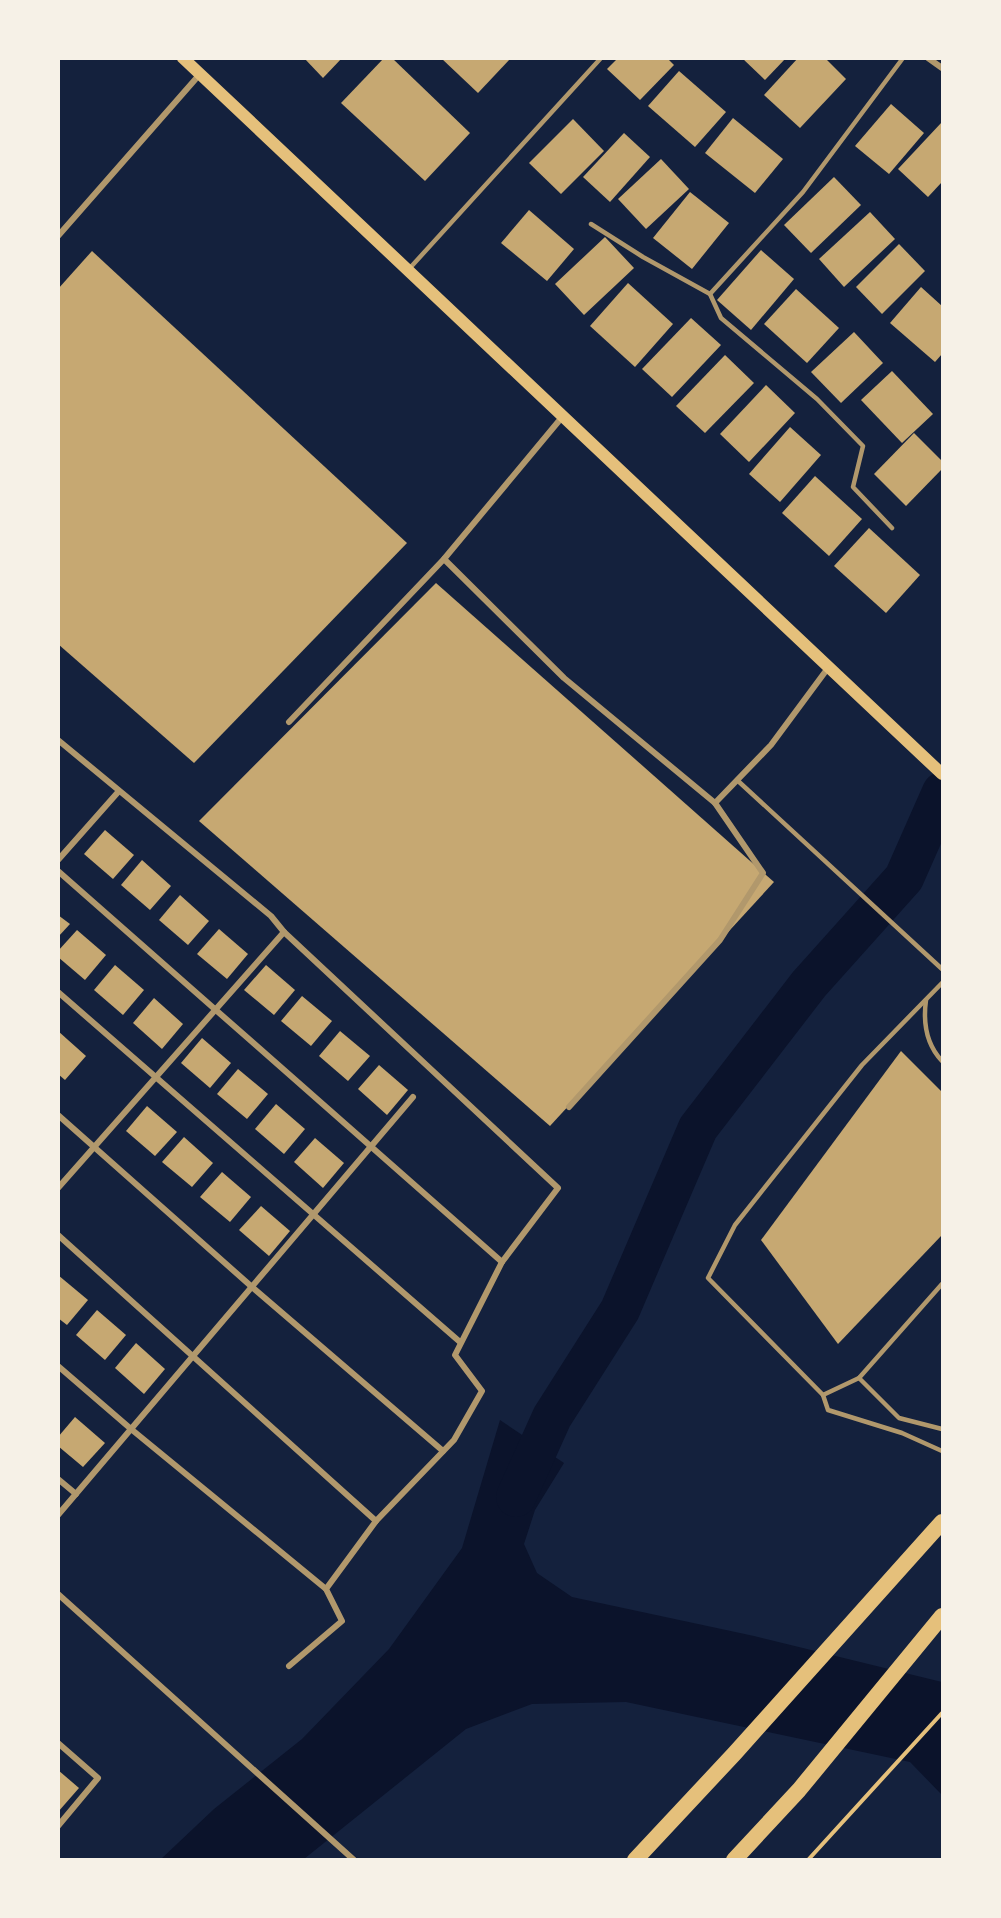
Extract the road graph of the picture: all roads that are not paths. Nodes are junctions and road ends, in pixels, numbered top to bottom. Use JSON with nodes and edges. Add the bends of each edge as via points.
{"nodes":[{"id":1,"x":183,"y":58,"type":"edge"},
{"id":2,"x":601,"y":58,"type":"edge"},
{"id":3,"x":903,"y":58,"type":"edge"},
{"id":4,"x":928,"y":58,"type":"edge"},
{"id":5,"x":942,"y":68,"type":"edge"},
{"id":6,"x":200,"y":74,"type":"junction"},
{"id":7,"x":591,"y":224,"type":"dead end"},
{"id":8,"x":58,"y":236,"type":"edge"},
{"id":9,"x":409,"y":269,"type":"junction"},
{"id":10,"x":711,"y":294,"type":"junction"},
{"id":11,"x":563,"y":415,"type":"junction"},
{"id":12,"x":892,"y":528,"type":"dead end"},
{"id":13,"x":444,"y":559,"type":"junction"},
{"id":14,"x":828,"y":668,"type":"junction"},
{"id":15,"x":290,"y":722,"type":"dead end"},
{"id":16,"x":58,"y":740,"type":"edge"},
{"id":17,"x":942,"y":774,"type":"edge"},
{"id":18,"x":737,"y":780,"type":"junction"},
{"id":19,"x":119,"y":791,"type":"junction"},
{"id":20,"x":715,"y":802,"type":"junction"},
{"id":21,"x":58,"y":860,"type":"edge"},
{"id":22,"x":58,"y":871,"type":"edge"},
{"id":23,"x":284,"y":932,"type":"junction"},
{"id":24,"x":942,"y":969,"type":"edge"},
{"id":25,"x":942,"y":983,"type":"edge"},
{"id":26,"x":58,"y":993,"type":"edge"},
{"id":27,"x":926,"y":1000,"type":"junction"},
{"id":28,"x":215,"y":1010,"type":"junction"},
{"id":29,"x":942,"y":1061,"type":"edge"},
{"id":30,"x":156,"y":1077,"type":"junction"},
{"id":31,"x":413,"y":1097,"type":"dead end"},
{"id":32,"x":569,"y":1107,"type":"dead end"},
{"id":33,"x":58,"y":1115,"type":"edge"},
{"id":34,"x":371,"y":1146,"type":"junction"},
{"id":35,"x":95,"y":1147,"type":"junction"},
{"id":36,"x":58,"y":1188,"type":"edge"},
{"id":37,"x":314,"y":1214,"type":"junction"},
{"id":38,"x":58,"y":1235,"type":"edge"},
{"id":39,"x":502,"y":1262,"type":"junction"},
{"id":40,"x":942,"y":1284,"type":"edge"},
{"id":41,"x":252,"y":1287,"type":"junction"},
{"id":42,"x":460,"y":1342,"type":"junction"},
{"id":43,"x":194,"y":1355,"type":"junction"},
{"id":44,"x":58,"y":1366,"type":"edge"},
{"id":45,"x":859,"y":1378,"type":"junction"},
{"id":46,"x":823,"y":1395,"type":"junction"},
{"id":47,"x":131,"y":1429,"type":"junction"},
{"id":48,"x":942,"y":1429,"type":"edge"},
{"id":49,"x":443,"y":1451,"type":"junction"},
{"id":50,"x":942,"y":1451,"type":"edge"},
{"id":51,"x":58,"y":1479,"type":"edge"},
{"id":52,"x":76,"y":1494,"type":"junction"},
{"id":53,"x":58,"y":1515,"type":"edge"},
{"id":54,"x":376,"y":1521,"type":"junction"},
{"id":55,"x":942,"y":1522,"type":"edge"},
{"id":56,"x":326,"y":1589,"type":"junction"},
{"id":57,"x":58,"y":1594,"type":"edge"},
{"id":58,"x":942,"y":1616,"type":"edge"},
{"id":59,"x":289,"y":1666,"type":"dead end"},
{"id":60,"x":58,"y":1743,"type":"edge"},
{"id":61,"x":58,"y":1826,"type":"edge"},
{"id":62,"x":354,"y":1860,"type":"edge"},
{"id":63,"x":635,"y":1860,"type":"edge"},
{"id":64,"x":734,"y":1860,"type":"edge"}],
"edges":[{"from":1,"to":6,"type":"main road"},
{"from":2,"to":9,"type":"lane"},
{"from":3,"to":10,"type":"lane","via":[[803,192]]},
{"from":4,"to":5,"type":"street"},
{"from":6,"to":8,"type":"street"},
{"from":6,"to":9,"type":"main road"},
{"from":7,"to":10,"type":"lane"},
{"from":9,"to":11,"type":"main road"},
{"from":10,"to":12,"type":"lane","via":[[721,318],[817,399],[863,446],[853,487]]},
{"from":11,"to":13,"type":"street"},
{"from":11,"to":14,"type":"main road"},
{"from":13,"to":15,"type":"street"},
{"from":13,"to":20,"type":"street","via":[[564,678]]},
{"from":14,"to":17,"type":"main road"},
{"from":14,"to":18,"type":"street","via":[[771,745]]},
{"from":16,"to":19,"type":"street"},
{"from":18,"to":20,"type":"street"},
{"from":18,"to":24,"type":"lane"},
{"from":19,"to":21,"type":"street"},
{"from":19,"to":23,"type":"street","via":[[271,916]]},
{"from":20,"to":32,"type":"street","via":[[763,873],[720,940]]},
{"from":22,"to":28,"type":"street"},
{"from":23,"to":28,"type":"street"},
{"from":23,"to":39,"type":"street","via":[[558,1188]]},
{"from":25,"to":27,"type":"lane"},
{"from":26,"to":30,"type":"street"},
{"from":27,"to":29,"type":"lane","via":[[923,1024]]},
{"from":27,"to":46,"type":"lane","via":[[862,1065],[735,1225],[708,1278]]},
{"from":28,"to":30,"type":"street"},
{"from":28,"to":34,"type":"street"},
{"from":30,"to":35,"type":"street"},
{"from":30,"to":37,"type":"street"},
{"from":31,"to":34,"type":"street"},
{"from":33,"to":35,"type":"street"},
{"from":34,"to":37,"type":"street"},
{"from":34,"to":39,"type":"street"},
{"from":35,"to":36,"type":"street"},
{"from":35,"to":41,"type":"street"},
{"from":37,"to":41,"type":"street"},
{"from":37,"to":42,"type":"street"},
{"from":38,"to":43,"type":"street"},
{"from":39,"to":42,"type":"street"},
{"from":40,"to":45,"type":"lane"},
{"from":41,"to":43,"type":"street"},
{"from":41,"to":49,"type":"street"},
{"from":42,"to":49,"type":"street","via":[[455,1355],[482,1391],[454,1440]]},
{"from":43,"to":47,"type":"street"},
{"from":43,"to":54,"type":"street"},
{"from":44,"to":47,"type":"street"},
{"from":45,"to":46,"type":"lane"},
{"from":45,"to":48,"type":"lane","via":[[899,1418]]},
{"from":46,"to":50,"type":"lane","via":[[828,1410],[902,1433]]},
{"from":47,"to":52,"type":"street"},
{"from":47,"to":56,"type":"street"},
{"from":49,"to":54,"type":"street"},
{"from":51,"to":52,"type":"street"},
{"from":52,"to":53,"type":"street"},
{"from":54,"to":56,"type":"street"},
{"from":55,"to":63,"type":"highway"},
{"from":56,"to":59,"type":"street","via":[[342,1622]]},
{"from":57,"to":62,"type":"street"},
{"from":58,"to":64,"type":"highway","via":[[799,1790]]},
{"from":60,"to":61,"type":"street","via":[[98,1778]]}]}
